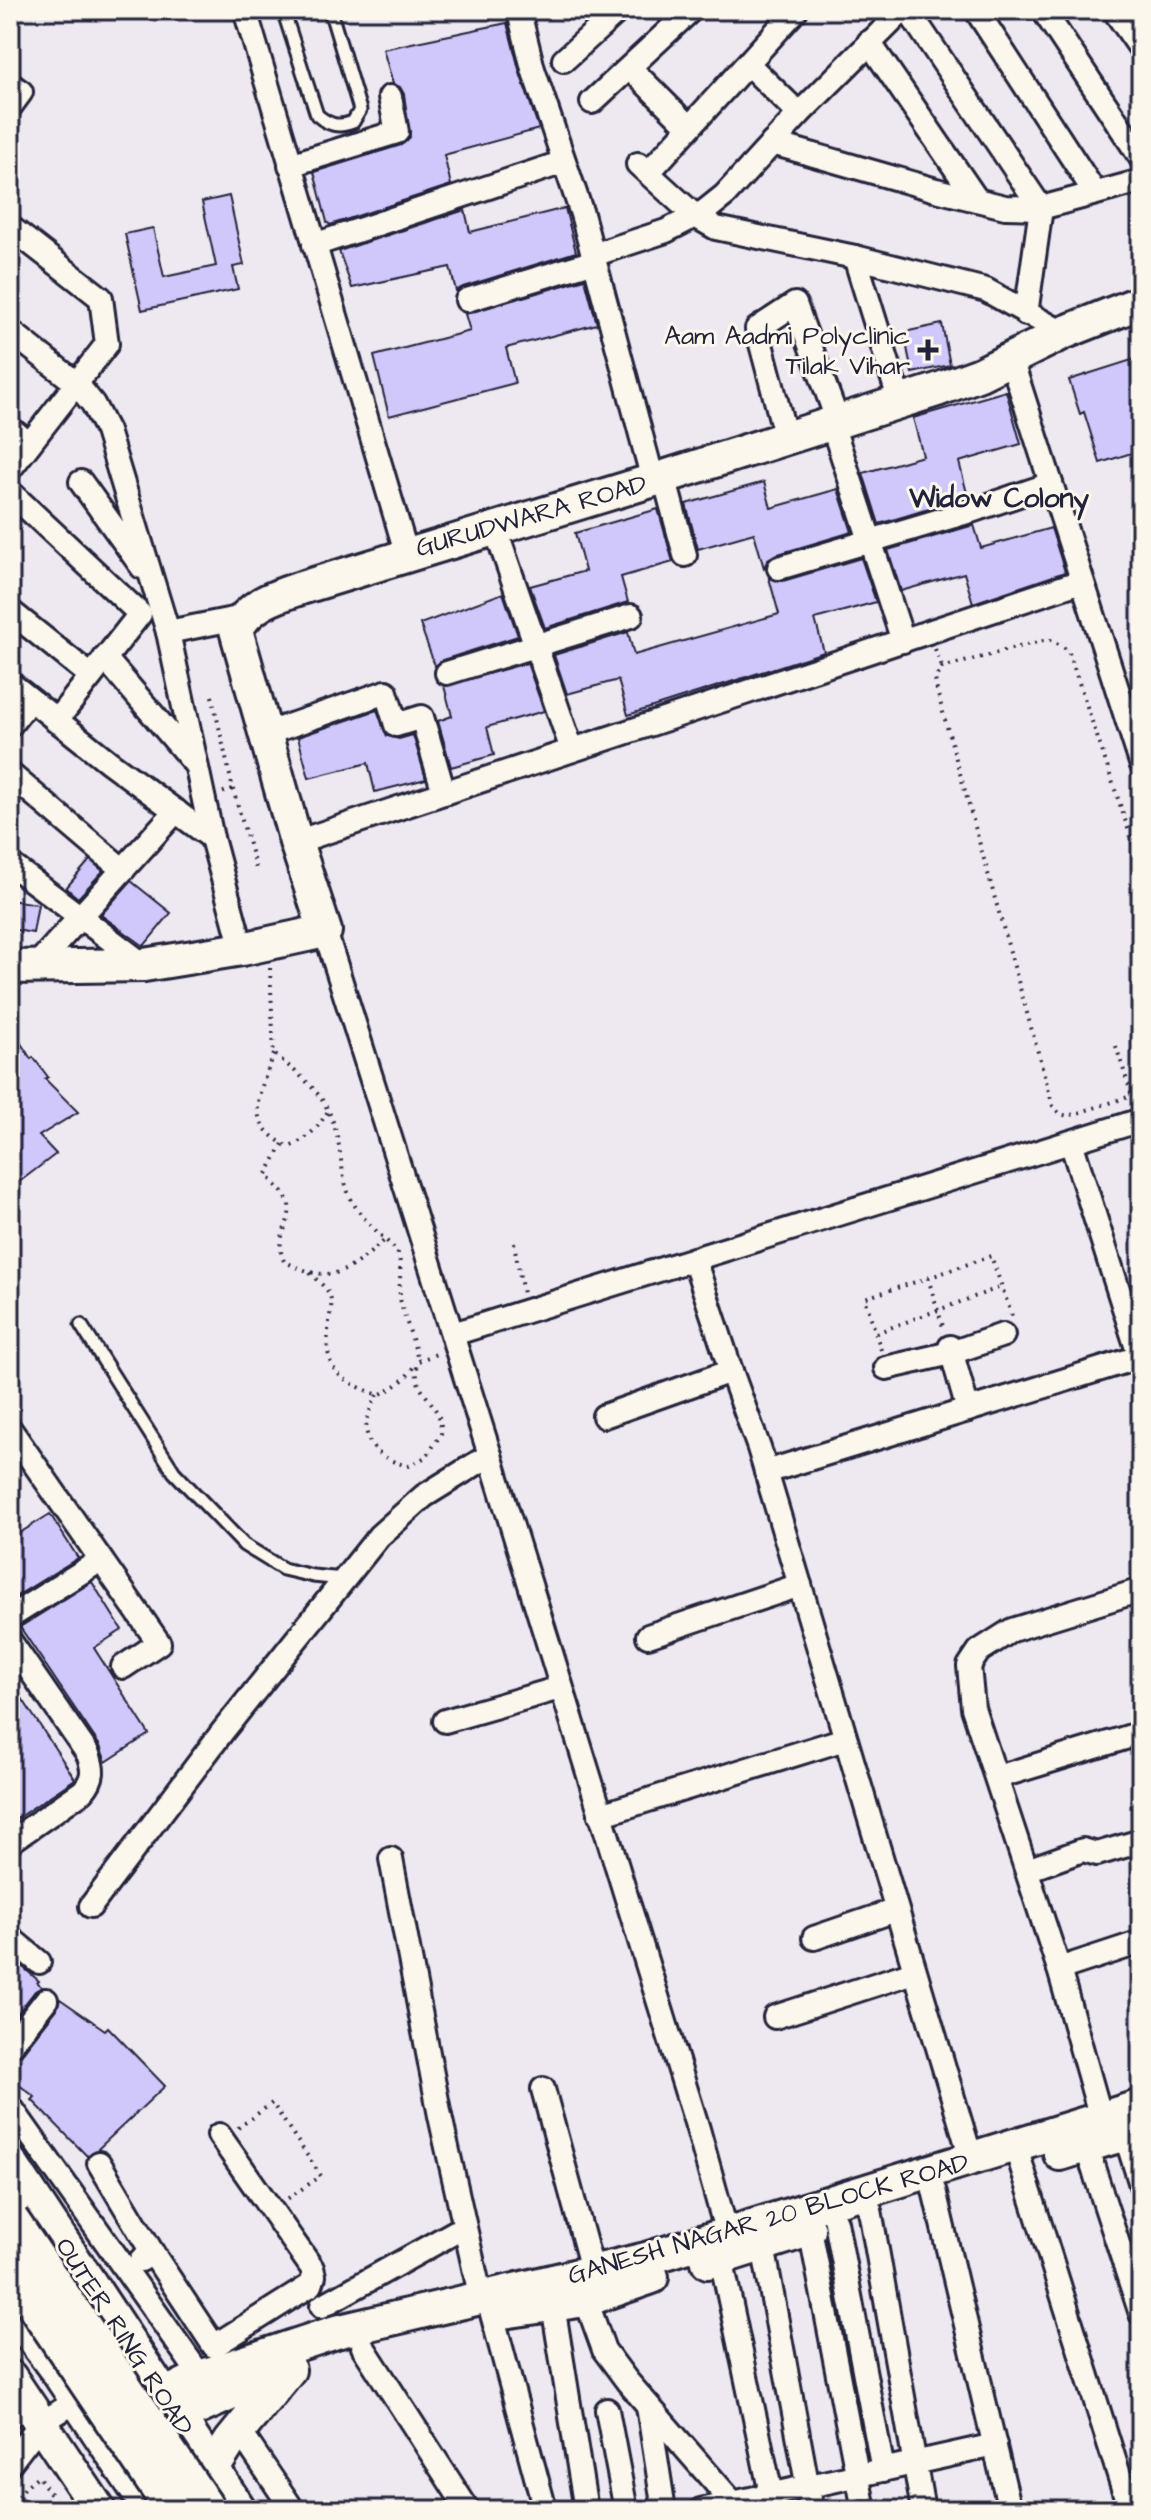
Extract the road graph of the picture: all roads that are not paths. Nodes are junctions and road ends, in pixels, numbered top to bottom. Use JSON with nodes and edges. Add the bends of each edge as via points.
{"nodes":[{"id":1,"x":245,"y":10,"type":"edge"},
{"id":2,"x":283,"y":10,"type":"edge"},
{"id":3,"x":330,"y":10,"type":"edge"},
{"id":4,"x":619,"y":10,"type":"edge"},
{"id":5,"x":691,"y":10,"type":"edge"},
{"id":6,"x":796,"y":10,"type":"edge"},
{"id":7,"x":906,"y":10,"type":"edge"},
{"id":8,"x":976,"y":10,"type":"edge"},
{"id":9,"x":1043,"y":10,"type":"edge"},
{"id":10,"x":1114,"y":10,"type":"edge"},
{"id":11,"x":520,"y":16,"type":"dead end"},
{"id":12,"x":869,"y":42,"type":"junction"},
{"id":13,"x":1141,"y":49,"type":"edge"},
{"id":14,"x":564,"y":60,"type":"dead end"},
{"id":15,"x":748,"y":64,"type":"junction"},
{"id":16,"x":630,"y":68,"type":"junction"},
{"id":17,"x":10,"y":84,"type":"edge"},
{"id":18,"x":390,"y":97,"type":"dead end"},
{"id":19,"x":592,"y":102,"type":"dead end"},
{"id":20,"x":10,"y":107,"type":"edge"},
{"id":21,"x":799,"y":114,"type":"junction"},
{"id":22,"x":689,"y":127,"type":"junction"},
{"id":23,"x":772,"y":143,"type":"junction"},
{"id":24,"x":1141,"y":158,"type":"edge"},
{"id":25,"x":564,"y":162,"type":"junction"},
{"id":26,"x":290,"y":165,"type":"junction"},
{"id":27,"x":1141,"y":181,"type":"edge"},
{"id":28,"x":1095,"y":193,"type":"junction"},
{"id":29,"x":977,"y":200,"type":"junction"},
{"id":30,"x":1041,"y":208,"type":"junction"},
{"id":31,"x":695,"y":216,"type":"junction"},
{"id":32,"x":10,"y":227,"type":"edge"},
{"id":33,"x":314,"y":245,"type":"junction"},
{"id":34,"x":855,"y":257,"type":"junction"},
{"id":35,"x":594,"y":258,"type":"junction"},
{"id":36,"x":467,"y":300,"type":"dead end"},
{"id":37,"x":1141,"y":302,"type":"edge"},
{"id":38,"x":1026,"y":314,"type":"junction"},
{"id":39,"x":10,"y":331,"type":"edge"},
{"id":40,"x":1063,"y":333,"type":"junction"},
{"id":41,"x":1011,"y":359,"type":"junction"},
{"id":42,"x":76,"y":383,"type":"junction"},
{"id":43,"x":900,"y":402,"type":"junction"},
{"id":44,"x":835,"y":423,"type":"junction"},
{"id":45,"x":10,"y":428,"type":"edge"},
{"id":46,"x":786,"y":438,"type":"junction"},
{"id":47,"x":29,"y":444,"type":"junction"},
{"id":48,"x":10,"y":469,"type":"edge"},
{"id":49,"x":659,"y":479,"type":"junction"},
{"id":50,"x":81,"y":482,"type":"dead end"},
{"id":51,"x":1051,"y":484,"type":"junction"},
{"id":52,"x":10,"y":492,"type":"edge"},
{"id":53,"x":495,"y":528,"type":"junction"},
{"id":54,"x":870,"y":539,"type":"junction"},
{"id":55,"x":407,"y":555,"type":"junction"},
{"id":56,"x":685,"y":555,"type":"dead end"},
{"id":57,"x":779,"y":568,"type":"dead end"},
{"id":58,"x":1082,"y":581,"type":"junction"},
{"id":59,"x":154,"y":584,"type":"junction"},
{"id":60,"x":10,"y":611,"type":"edge"},
{"id":61,"x":631,"y":616,"type":"dead end"},
{"id":62,"x":243,"y":617,"type":"junction"},
{"id":63,"x":168,"y":632,"type":"junction"},
{"id":64,"x":903,"y":641,"type":"junction"},
{"id":65,"x":536,"y":646,"type":"junction"},
{"id":66,"x":98,"y":667,"type":"junction"},
{"id":67,"x":447,"y":673,"type":"dead end"},
{"id":68,"x":10,"y":683,"type":"edge"},
{"id":69,"x":30,"y":700,"type":"junction"},
{"id":70,"x":56,"y":721,"type":"junction"},
{"id":71,"x":10,"y":725,"type":"edge"},
{"id":72,"x":265,"y":734,"type":"junction"},
{"id":73,"x":572,"y":750,"type":"junction"},
{"id":74,"x":1140,"y":758,"type":"edge"},
{"id":75,"x":197,"y":767,"type":"junction"},
{"id":76,"x":10,"y":774,"type":"edge"},
{"id":77,"x":444,"y":793,"type":"junction"},
{"id":78,"x":176,"y":811,"type":"junction"},
{"id":79,"x":212,"y":838,"type":"junction"},
{"id":80,"x":296,"y":842,"type":"junction"},
{"id":81,"x":10,"y":864,"type":"edge"},
{"id":82,"x":123,"y":870,"type":"junction"},
{"id":83,"x":82,"y":918,"type":"junction"},
{"id":84,"x":325,"y":931,"type":"junction"},
{"id":85,"x":256,"y":946,"type":"junction"},
{"id":86,"x":144,"y":965,"type":"junction"},
{"id":87,"x":22,"y":968,"type":"edge"},
{"id":88,"x":1141,"y":1120,"type":"edge"},
{"id":89,"x":1071,"y":1142,"type":"junction"},
{"id":90,"x":694,"y":1259,"type":"junction"},
{"id":91,"x":81,"y":1325,"type":"dead end"},
{"id":92,"x":1009,"y":1329,"type":"road end"},
{"id":93,"x":455,"y":1341,"type":"junction"},
{"id":94,"x":951,"y":1350,"type":"junction"},
{"id":95,"x":1140,"y":1359,"type":"edge"},
{"id":96,"x":885,"y":1364,"type":"road end"},
{"id":97,"x":731,"y":1371,"type":"junction"},
{"id":98,"x":1030,"y":1380,"type":"dead end"},
{"id":99,"x":966,"y":1403,"type":"junction"},
{"id":100,"x":604,"y":1416,"type":"dead end"},
{"id":101,"x":895,"y":1419,"type":"dead end"},
{"id":102,"x":10,"y":1429,"type":"edge"},
{"id":103,"x":490,"y":1455,"type":"junction"},
{"id":104,"x":766,"y":1472,"type":"junction"},
{"id":105,"x":101,"y":1560,"type":"junction"},
{"id":106,"x":343,"y":1579,"type":"junction"},
{"id":107,"x":800,"y":1585,"type":"junction"},
{"id":108,"x":1141,"y":1590,"type":"edge"},
{"id":109,"x":10,"y":1617,"type":"edge"},
{"id":110,"x":648,"y":1636,"type":"dead end"},
{"id":111,"x":10,"y":1641,"type":"edge"},
{"id":112,"x":123,"y":1667,"type":"dead end"},
{"id":113,"x":560,"y":1688,"type":"junction"},
{"id":114,"x":445,"y":1721,"type":"dead end"},
{"id":115,"x":1141,"y":1733,"type":"edge"},
{"id":116,"x":845,"y":1739,"type":"junction"},
{"id":117,"x":998,"y":1777,"type":"junction"},
{"id":118,"x":600,"y":1815,"type":"junction"},
{"id":119,"x":1141,"y":1841,"type":"edge"},
{"id":120,"x":10,"y":1842,"type":"edge"},
{"id":121,"x":391,"y":1859,"type":"dead end"},
{"id":122,"x":1027,"y":1870,"type":"junction"},
{"id":123,"x":91,"y":1906,"type":"dead end"},
{"id":124,"x":896,"y":1910,"type":"junction"},
{"id":125,"x":10,"y":1938,"type":"edge"},
{"id":126,"x":814,"y":1938,"type":"dead end"},
{"id":127,"x":1141,"y":1942,"type":"edge"},
{"id":128,"x":39,"y":1962,"type":"dead end"},
{"id":129,"x":1059,"y":1969,"type":"junction"},
{"id":130,"x":914,"y":1972,"type":"junction"},
{"id":131,"x":46,"y":2000,"type":"dead end"},
{"id":132,"x":775,"y":2017,"type":"dead end"},
{"id":133,"x":10,"y":2046,"type":"edge"},
{"id":134,"x":543,"y":2089,"type":"dead end"},
{"id":135,"x":10,"y":2106,"type":"edge"},
{"id":136,"x":1141,"y":2106,"type":"edge"},
{"id":137,"x":1123,"y":2127,"type":"edge"},
{"id":138,"x":219,"y":2135,"type":"dead end"},
{"id":139,"x":1086,"y":2146,"type":"junction"},
{"id":140,"x":1019,"y":2155,"type":"junction"},
{"id":141,"x":971,"y":2158,"type":"junction"},
{"id":142,"x":10,"y":2162,"type":"edge"},
{"id":143,"x":99,"y":2163,"type":"dead end"},
{"id":144,"x":1141,"y":2185,"type":"edge"},
{"id":145,"x":934,"y":2190,"type":"junction"},
{"id":146,"x":870,"y":2210,"type":"junction"},
{"id":147,"x":10,"y":2220,"type":"edge"},
{"id":148,"x":823,"y":2225,"type":"junction"},
{"id":149,"x":464,"y":2227,"type":"junction"},
{"id":150,"x":736,"y":2248,"type":"junction"},
{"id":151,"x":152,"y":2252,"type":"junction"},
{"id":152,"x":74,"y":2259,"type":"junction"},
{"id":153,"x":10,"y":2267,"type":"edge"},
{"id":154,"x":127,"y":2270,"type":"junction"},
{"id":155,"x":311,"y":2285,"type":"junction"},
{"id":156,"x":590,"y":2286,"type":"junction"},
{"id":157,"x":553,"y":2305,"type":"junction"},
{"id":158,"x":486,"y":2306,"type":"junction"},
{"id":159,"x":10,"y":2307,"type":"edge"},
{"id":160,"x":1141,"y":2314,"type":"edge"},
{"id":161,"x":340,"y":2328,"type":"junction"},
{"id":162,"x":122,"y":2331,"type":"junction"},
{"id":163,"x":290,"y":2368,"type":"junction"},
{"id":164,"x":59,"y":2374,"type":"junction"},
{"id":165,"x":209,"y":2388,"type":"junction"},
{"id":166,"x":75,"y":2402,"type":"junction"},
{"id":167,"x":648,"y":2405,"type":"junction"},
{"id":168,"x":171,"y":2406,"type":"junction"},
{"id":169,"x":22,"y":2407,"type":"edge"},
{"id":170,"x":607,"y":2410,"type":"dead end"},
{"id":171,"x":239,"y":2430,"type":"junction"},
{"id":172,"x":995,"y":2445,"type":"junction"},
{"id":173,"x":914,"y":2462,"type":"junction"},
{"id":174,"x":10,"y":2463,"type":"edge"},
{"id":175,"x":213,"y":2469,"type":"junction"},
{"id":176,"x":883,"y":2470,"type":"junction"},
{"id":177,"x":857,"y":2475,"type":"junction"},
{"id":178,"x":808,"y":2486,"type":"junction"},
{"id":179,"x":771,"y":2494,"type":"junction"},
{"id":180,"x":736,"y":2506,"type":"edge"},
{"id":181,"x":99,"y":2510,"type":"edge"},
{"id":182,"x":150,"y":2510,"type":"edge"},
{"id":183,"x":174,"y":2510,"type":"edge"},
{"id":184,"x":207,"y":2510,"type":"edge"},
{"id":185,"x":240,"y":2510,"type":"edge"},
{"id":186,"x":293,"y":2510,"type":"edge"},
{"id":187,"x":468,"y":2510,"type":"edge"},
{"id":188,"x":545,"y":2510,"type":"edge"},
{"id":189,"x":586,"y":2510,"type":"edge"},
{"id":190,"x":626,"y":2510,"type":"edge"},
{"id":191,"x":664,"y":2510,"type":"edge"},
{"id":192,"x":701,"y":2510,"type":"edge"},
{"id":193,"x":812,"y":2510,"type":"edge"},
{"id":194,"x":864,"y":2510,"type":"edge"},
{"id":195,"x":923,"y":2510,"type":"edge"},
{"id":196,"x":1010,"y":2510,"type":"edge"},
{"id":197,"x":1130,"y":2510,"type":"edge"}],
"edges":[{"from":1,"to":26,"type":"street","name":"GURUDWARA ROAD"},
{"from":2,"to":3,"type":"lane","via":[[317,115],[340,127],[353,122],[360,110]]},
{"from":4,"to":14,"type":"street"},
{"from":5,"to":16,"type":"street"},
{"from":6,"to":15,"type":"street"},
{"from":7,"to":12,"type":"street"},
{"from":7,"to":30,"type":"street"},
{"from":8,"to":28,"type":"street"},
{"from":9,"to":24,"type":"street"},
{"from":10,"to":13,"type":"street"},
{"from":11,"to":25,"type":"street"},
{"from":12,"to":21,"type":"street"},
{"from":12,"to":29,"type":"street"},
{"from":15,"to":21,"type":"street"},
{"from":15,"to":22,"type":"street"},
{"from":16,"to":19,"type":"street"},
{"from":16,"to":22,"type":"street"},
{"from":17,"to":20,"type":"street","via":[[21,92]]},
{"from":18,"to":26,"type":"street","via":[[397,132]]},
{"from":21,"to":23,"type":"street"},
{"from":22,"to":31,"type":"street","via":[[643,169]]},
{"from":23,"to":29,"type":"street"},
{"from":23,"to":31,"type":"street","via":[[725,195]]},
{"from":25,"to":33,"type":"street"},
{"from":25,"to":35,"type":"street"},
{"from":26,"to":33,"type":"street","name":"GURUDWARA ROAD"},
{"from":27,"to":28,"type":"street"},
{"from":28,"to":30,"type":"street"},
{"from":29,"to":30,"type":"street"},
{"from":30,"to":38,"type":"street"},
{"from":31,"to":34,"type":"street","via":[[716,228]]},
{"from":31,"to":35,"type":"street"},
{"from":32,"to":42,"type":"street","via":[[101,298],[107,344]]},
{"from":33,"to":55,"type":"street","name":"GURUDWARA ROAD"},
{"from":34,"to":38,"type":"street","via":[[986,290]]},
{"from":34,"to":43,"type":"street"},
{"from":35,"to":36,"type":"street"},
{"from":35,"to":49,"type":"street"},
{"from":37,"to":40,"type":"street","name":"GURUDWARA ROAD"},
{"from":38,"to":40,"type":"street"},
{"from":39,"to":42,"type":"street"},
{"from":40,"to":41,"type":"street","name":"GURUDWARA ROAD"},
{"from":41,"to":43,"type":"street","name":"GURUDWARA ROAD"},
{"from":41,"to":51,"type":"street"},
{"from":42,"to":47,"type":"street"},
{"from":42,"to":59,"type":"street","via":[[107,431]]},
{"from":43,"to":44,"type":"street","name":"GURUDWARA ROAD"},
{"from":44,"to":46,"type":"street","name":"GURUDWARA ROAD"},
{"from":44,"to":46,"type":"street","via":[[795,304],[757,329]]},
{"from":44,"to":54,"type":"street"},
{"from":45,"to":47,"type":"street"},
{"from":46,"to":49,"type":"street","name":"GURUDWARA ROAD"},
{"from":47,"to":48,"type":"street"},
{"from":49,"to":53,"type":"street","name":"GURUDWARA ROAD"},
{"from":49,"to":56,"type":"street"},
{"from":50,"to":59,"type":"street"},
{"from":51,"to":54,"type":"street"},
{"from":51,"to":58,"type":"street"},
{"from":52,"to":66,"type":"street","via":[[140,614]]},
{"from":53,"to":55,"type":"street","name":"GURUDWARA ROAD"},
{"from":53,"to":65,"type":"street"},
{"from":54,"to":57,"type":"street"},
{"from":54,"to":64,"type":"street"},
{"from":55,"to":62,"type":"street","via":[[272,598]]},
{"from":58,"to":64,"type":"street"},
{"from":58,"to":74,"type":"street"},
{"from":59,"to":63,"type":"street"},
{"from":60,"to":66,"type":"street"},
{"from":61,"to":65,"type":"street"},
{"from":62,"to":63,"type":"street"},
{"from":62,"to":72,"type":"street","via":[[236,630]]},
{"from":63,"to":75,"type":"street"},
{"from":64,"to":73,"type":"street"},
{"from":65,"to":67,"type":"street"},
{"from":65,"to":73,"type":"street"},
{"from":66,"to":70,"type":"street"},
{"from":66,"to":75,"type":"street"},
{"from":68,"to":69,"type":"street"},
{"from":69,"to":70,"type":"street"},
{"from":69,"to":71,"type":"street"},
{"from":70,"to":78,"type":"street"},
{"from":72,"to":77,"type":"street","via":[[386,692],[396,725],[422,717]]},
{"from":72,"to":80,"type":"street"},
{"from":73,"to":77,"type":"street"},
{"from":75,"to":79,"type":"street"},
{"from":76,"to":82,"type":"street"},
{"from":77,"to":80,"type":"street"},
{"from":78,"to":79,"type":"street"},
{"from":78,"to":82,"type":"street"},
{"from":79,"to":85,"type":"street"},
{"from":80,"to":84,"type":"street"},
{"from":81,"to":83,"type":"street"},
{"from":82,"to":83,"type":"street"},
{"from":83,"to":86,"type":"street"},
{"from":83,"to":87,"type":"street"},
{"from":84,"to":85,"type":"street"},
{"from":84,"to":93,"type":"street"},
{"from":85,"to":86,"type":"street"},
{"from":86,"to":87,"type":"street"},
{"from":88,"to":89,"type":"street"},
{"from":89,"to":90,"type":"street"},
{"from":89,"to":95,"type":"street"},
{"from":90,"to":93,"type":"street","via":[[526,1312]]},
{"from":90,"to":97,"type":"street"},
{"from":91,"to":106,"type":"lane","via":[[174,1472],[244,1545],[283,1569]]},
{"from":92,"to":94,"type":"street"},
{"from":93,"to":103,"type":"street"},
{"from":94,"to":96,"type":"street"},
{"from":94,"to":99,"type":"street"},
{"from":95,"to":99,"type":"street"},
{"from":97,"to":100,"type":"street"},
{"from":97,"to":104,"type":"street"},
{"from":98,"to":99,"type":"street"},
{"from":99,"to":101,"type":"street"},
{"from":99,"to":104,"type":"street"},
{"from":102,"to":105,"type":"street"},
{"from":103,"to":106,"type":"street","via":[[424,1496],[379,1536]]},
{"from":103,"to":113,"type":"street"},
{"from":104,"to":107,"type":"street"},
{"from":105,"to":109,"type":"street"},
{"from":105,"to":112,"type":"street","via":[[159,1643]]},
{"from":106,"to":123,"type":"street"},
{"from":107,"to":110,"type":"street"},
{"from":107,"to":116,"type":"street"},
{"from":108,"to":117,"type":"street","via":[[1012,1630],[979,1651],[969,1666],[973,1708]]},
{"from":111,"to":120,"type":"street","via":[[92,1767],[92,1780],[83,1791]]},
{"from":113,"to":114,"type":"street"},
{"from":113,"to":118,"type":"street"},
{"from":115,"to":117,"type":"street"},
{"from":116,"to":118,"type":"street"},
{"from":116,"to":124,"type":"street"},
{"from":117,"to":122,"type":"street"},
{"from":118,"to":150,"type":"street"},
{"from":119,"to":122,"type":"street","via":[[1097,1854],[1083,1850]]},
{"from":121,"to":149,"type":"street"},
{"from":122,"to":129,"type":"street"},
{"from":124,"to":126,"type":"street"},
{"from":124,"to":130,"type":"street"},
{"from":125,"to":128,"type":"street"},
{"from":127,"to":129,"type":"street"},
{"from":129,"to":137,"type":"street"},
{"from":130,"to":132,"type":"street"},
{"from":130,"to":141,"type":"street"},
{"from":131,"to":133,"type":"street"},
{"from":134,"to":156,"type":"street"},
{"from":135,"to":154,"type":"street"},
{"from":136,"to":137,"type":"street","name":"GANESH NAGAR 20 BLOCK ROAD"},
{"from":137,"to":139,"type":"street","name":"GANESH NAGAR 20 BLOCK ROAD"},
{"from":137,"to":140,"type":"street","name":"GANESH NAGAR 20 BLOCK ROAD"},
{"from":137,"to":144,"type":"street"},
{"from":138,"to":155,"type":"street","via":[[312,2268]]},
{"from":139,"to":140,"type":"street","name":"GANESH NAGAR 20 BLOCK ROAD"},
{"from":139,"to":160,"type":"street"},
{"from":140,"to":141,"type":"street","name":"GANESH NAGAR 20 BLOCK ROAD"},
{"from":140,"to":145,"type":"street","name":"GANESH NAGAR 20 BLOCK ROAD"},
{"from":140,"to":197,"type":"street"},
{"from":141,"to":150,"type":"street","name":"GANESH NAGAR 20 BLOCK ROAD"},
{"from":142,"to":152,"type":"street","name":"OUTER RING ROAD"},
{"from":143,"to":151,"type":"street"},
{"from":145,"to":146,"type":"street","name":"GANESH NAGAR 20 BLOCK ROAD"},
{"from":145,"to":172,"type":"street"},
{"from":146,"to":148,"type":"street","name":"GANESH NAGAR 20 BLOCK ROAD"},
{"from":146,"to":173,"type":"street"},
{"from":147,"to":184,"type":"main road","name":"OUTER RING ROAD","bridge":true},
{"from":148,"to":150,"type":"street","name":"GANESH NAGAR 20 BLOCK ROAD"},
{"from":148,"to":176,"type":"street"},
{"from":148,"to":177,"type":"street"},
{"from":149,"to":158,"type":"street"},
{"from":149,"to":161,"type":"street"},
{"from":150,"to":156,"type":"street","name":"GANESH NAGAR 20 BLOCK ROAD","via":[[639,2281]]},
{"from":150,"to":178,"type":"street"},
{"from":150,"to":179,"type":"street"},
{"from":151,"to":154,"type":"street"},
{"from":151,"to":155,"type":"street","via":[[214,2346]]},
{"from":152,"to":159,"type":"street"},
{"from":152,"to":162,"type":"street","name":"OUTER RING ROAD"},
{"from":153,"to":183,"type":"main road","bridge":true},
{"from":154,"to":165,"type":"street"},
{"from":155,"to":161,"type":"street"},
{"from":156,"to":157,"type":"street","name":"GANESH NAGAR 20 BLOCK ROAD"},
{"from":156,"to":158,"type":"street","name":"GANESH NAGAR 20 BLOCK ROAD"},
{"from":156,"to":167,"type":"street","via":[[604,2350]]},
{"from":157,"to":158,"type":"street","name":"GANESH NAGAR 20 BLOCK ROAD"},
{"from":157,"to":189,"type":"street"},
{"from":158,"to":161,"type":"street","name":"GANESH NAGAR 20 BLOCK ROAD","via":[[449,2322]]},
{"from":158,"to":188,"type":"street"},
{"from":159,"to":164,"type":"street"},
{"from":161,"to":163,"type":"street","name":"GANESH NAGAR 20 BLOCK ROAD"},
{"from":161,"to":165,"type":"street","name":"GANESH NAGAR 20 BLOCK ROAD"},
{"from":161,"to":187,"type":"street"},
{"from":162,"to":164,"type":"street"},
{"from":162,"to":168,"type":"street","name":"OUTER RING ROAD"},
{"from":163,"to":165,"type":"street","name":"GANESH NAGAR 20 BLOCK ROAD"},
{"from":163,"to":171,"type":"street"},
{"from":164,"to":166,"type":"street"},
{"from":165,"to":168,"type":"street","name":"GANESH NAGAR 20 BLOCK ROAD"},
{"from":166,"to":169,"type":"street"},
{"from":166,"to":182,"type":"street"},
{"from":167,"to":180,"type":"street"},
{"from":167,"to":191,"type":"street"},
{"from":168,"to":175,"type":"street","name":"OUTER RING ROAD"},
{"from":169,"to":174,"type":"street"},
{"from":169,"to":181,"type":"street"},
{"from":170,"to":190,"type":"street"},
{"from":171,"to":175,"type":"street"},
{"from":171,"to":186,"type":"street"},
{"from":172,"to":173,"type":"street"},
{"from":172,"to":196,"type":"street"},
{"from":173,"to":176,"type":"street"},
{"from":173,"to":195,"type":"street"},
{"from":175,"to":185,"type":"street","name":"OUTER RING ROAD"},
{"from":176,"to":177,"type":"street"},
{"from":177,"to":178,"type":"street"},
{"from":177,"to":194,"type":"street"},
{"from":178,"to":179,"type":"street"},
{"from":178,"to":193,"type":"street"},
{"from":179,"to":180,"type":"street"},
{"from":180,"to":192,"type":"street"}]}
